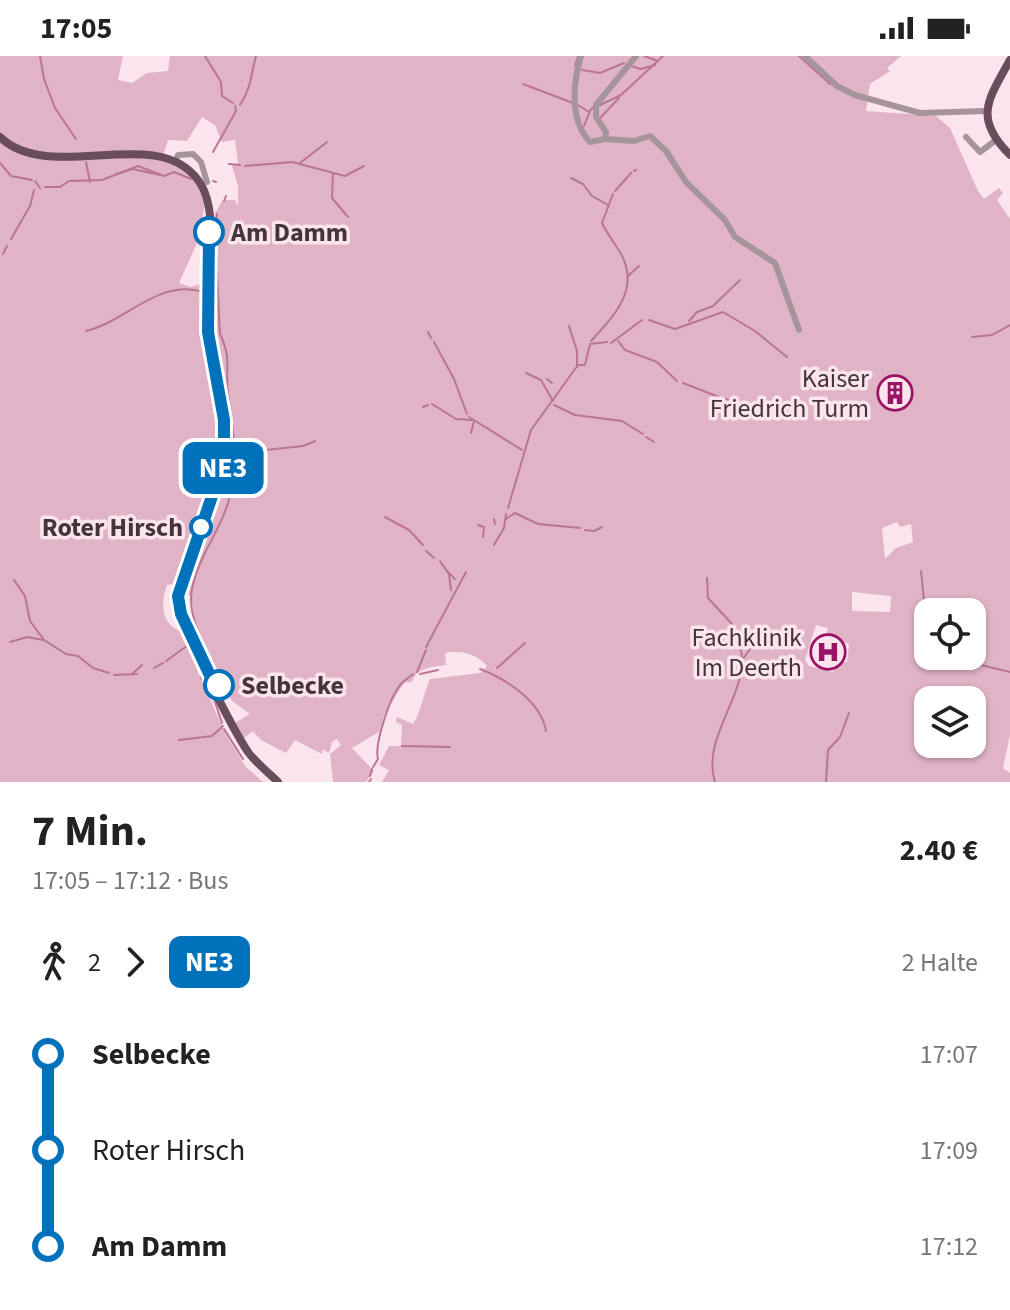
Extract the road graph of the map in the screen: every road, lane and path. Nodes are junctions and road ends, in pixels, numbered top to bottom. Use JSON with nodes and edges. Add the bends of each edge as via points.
{"nodes":[{"id":1,"x":581,"y":56,"type":"edge"},
{"id":2,"x":636,"y":56,"type":"edge"},
{"id":3,"x":805,"y":56,"type":"edge"},
{"id":4,"x":1010,"y":60,"type":"edge"},
{"id":5,"x":986,"y":111,"type":"junction"},
{"id":6,"x":0,"y":137,"type":"edge"},
{"id":7,"x":966,"y":137,"type":"dead end"},
{"id":8,"x":605,"y":139,"type":"junction"},
{"id":9,"x":996,"y":140,"type":"junction"},
{"id":10,"x":1010,"y":155,"type":"edge"},
{"id":11,"x":175,"y":162,"type":"junction"},
{"id":12,"x":207,"y":182,"type":"dead end"},
{"id":13,"x":799,"y":330,"type":"dead end"},
{"id":14,"x":278,"y":782,"type":"edge"}],
"edges":[{"from":1,"to":8,"type":"street","via":[[574,106],[578,124],[590,142]]},
{"from":2,"to":8,"type":"street","via":[[596,105]]},
{"from":3,"to":5,"type":"street","via":[[855,95],[915,113]]},
{"from":4,"to":5,"type":"main road"},
{"from":5,"to":9,"type":"main road"},
{"from":6,"to":11,"type":"main road","via":[[35,156],[109,155]]},
{"from":7,"to":9,"type":"street","via":[[980,152]]},
{"from":8,"to":13,"type":"street","via":[[650,136],[659,142],[680,176],[735,237],[775,263]]},
{"from":9,"to":10,"type":"main road"},
{"from":11,"to":12,"type":"street","via":[[178,155],[193,154]]},
{"from":11,"to":14,"type":"main road","via":[[201,183],[208,206],[208,332],[225,433],[219,482],[179,588],[181,614],[248,751]]}]}
